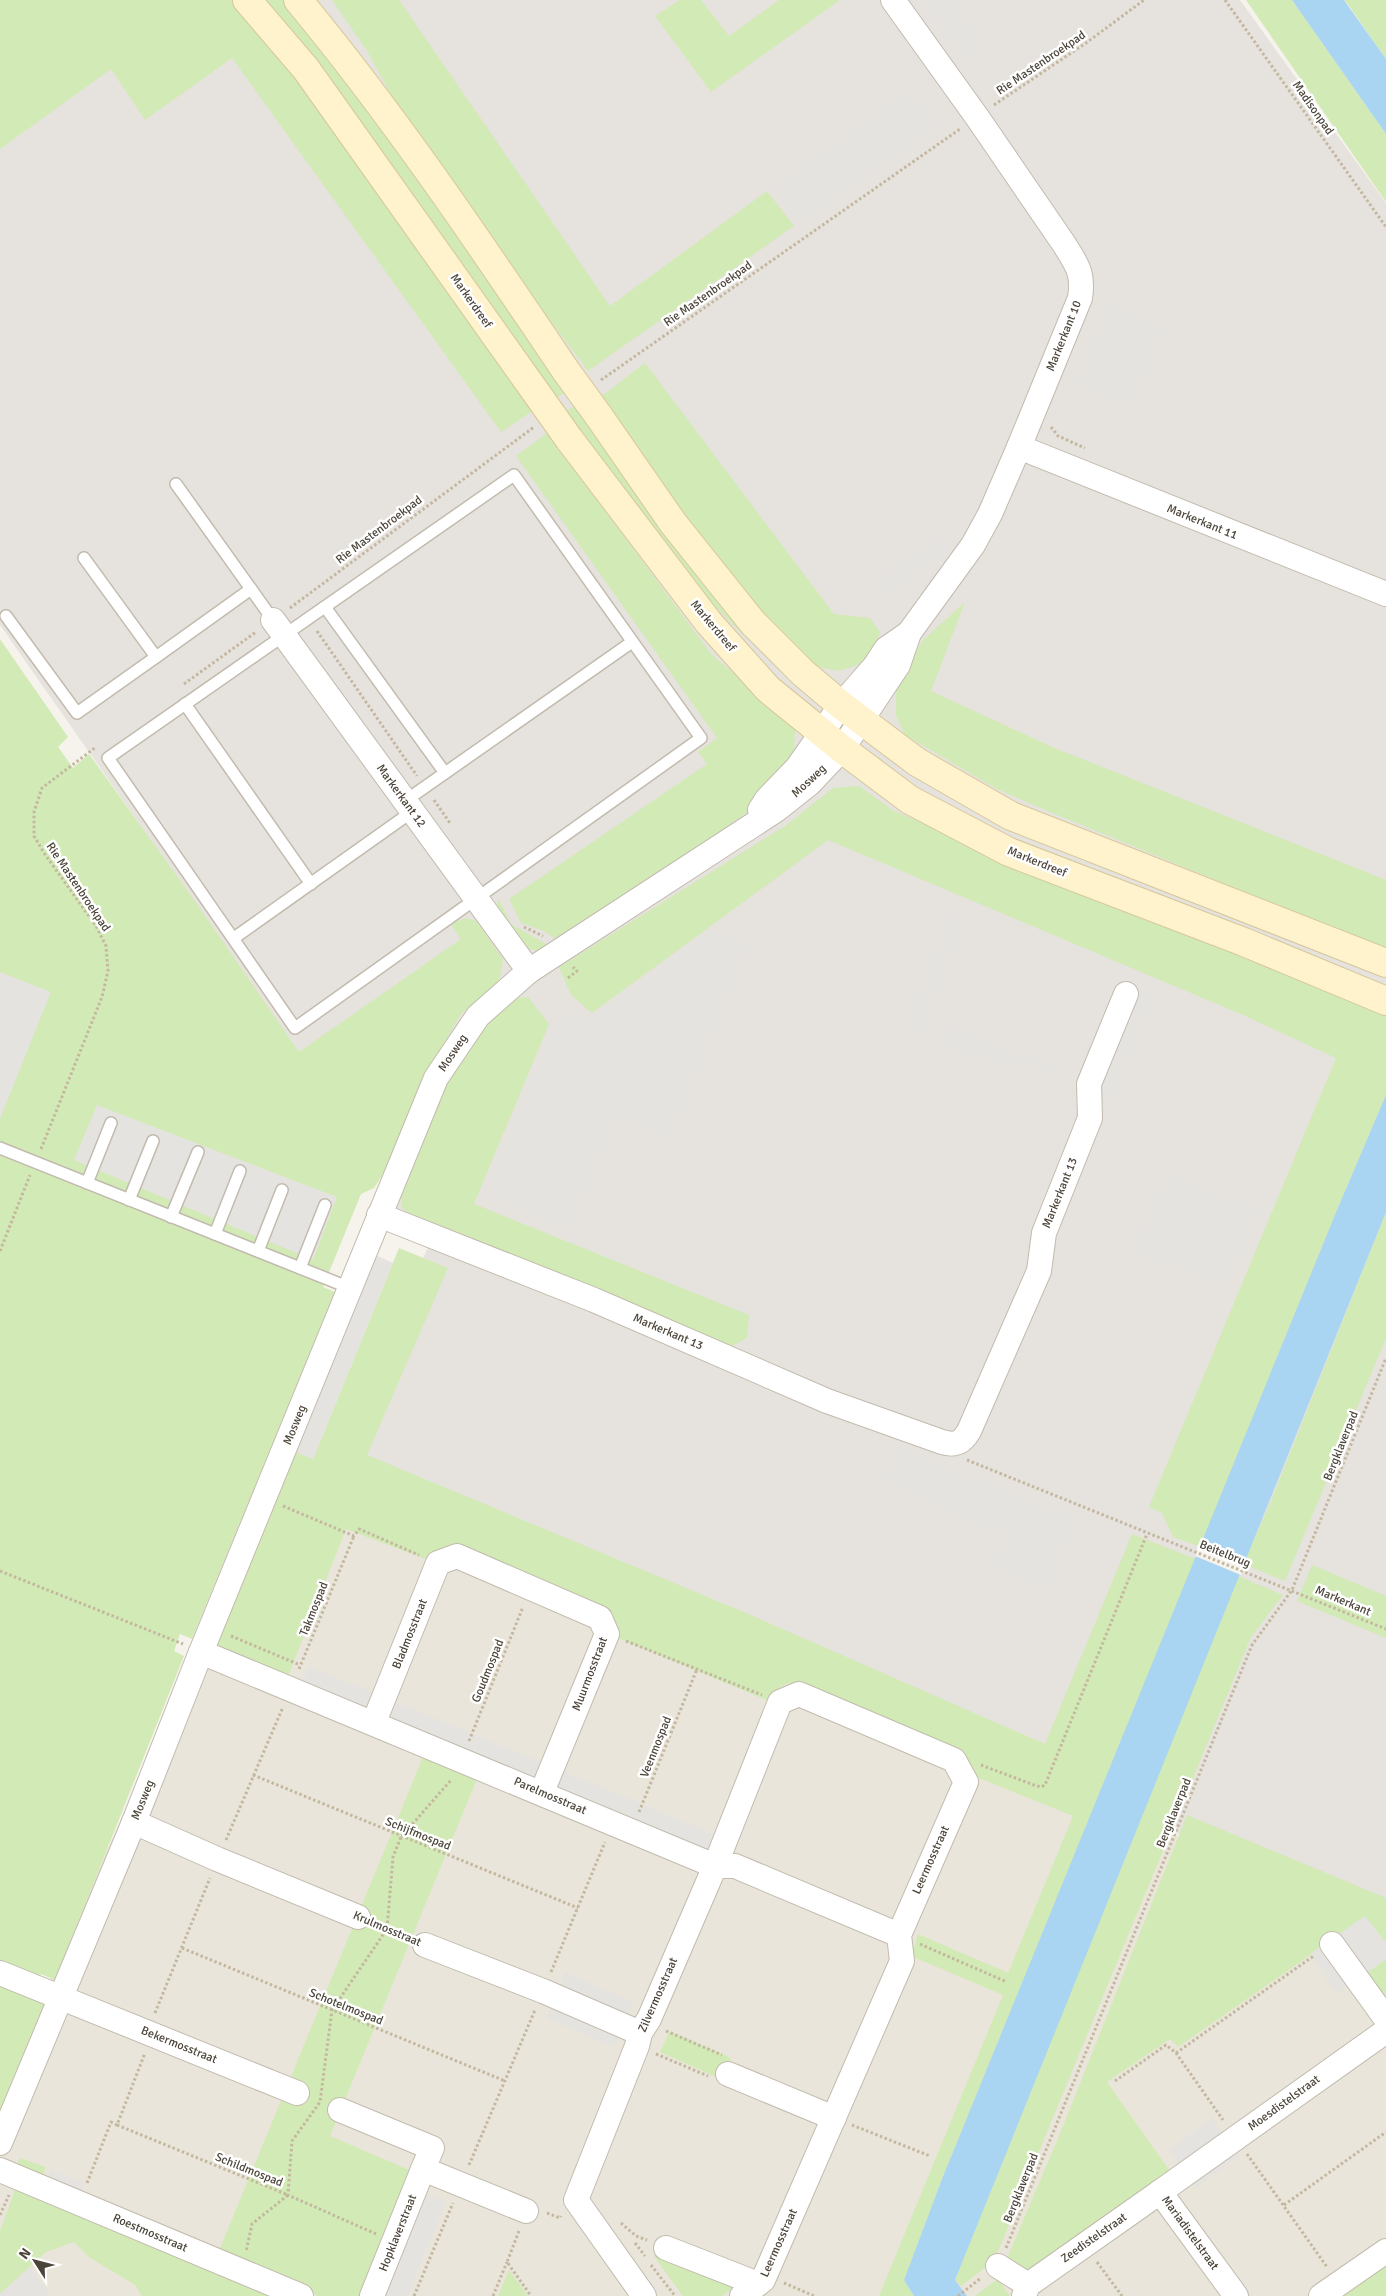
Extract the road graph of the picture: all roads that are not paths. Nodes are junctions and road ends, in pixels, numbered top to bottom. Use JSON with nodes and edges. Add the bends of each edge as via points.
{"nodes":[{"id":1,"x":247,"y":0,"type":"edge"},
{"id":2,"x":298,"y":0,"type":"edge"},
{"id":3,"x":893,"y":0,"type":"edge"},
{"id":4,"x":1020,"y":447,"type":"junction"},
{"id":5,"x":176,"y":484,"type":"dead end"},
{"id":6,"x":84,"y":558,"type":"dead end"},
{"id":7,"x":251,"y":589,"type":"junction"},
{"id":8,"x":1386,"y":594,"type":"edge"},
{"id":9,"x":325,"y":606,"type":"junction"},
{"id":10,"x":6,"y":616,"type":"dead end"},
{"id":11,"x":279,"y":627,"type":"junction"},
{"id":12,"x":909,"y":634,"type":"junction"},
{"id":13,"x":632,"y":642,"type":"junction"},
{"id":14,"x":156,"y":657,"type":"junction"},
{"id":15,"x":185,"y":704,"type":"junction"},
{"id":16,"x":841,"y":705,"type":"junction"},
{"id":17,"x":862,"y":722,"type":"junction"},
{"id":18,"x":831,"y":741,"type":"junction"},
{"id":19,"x":445,"y":773,"type":"junction"},
{"id":20,"x":409,"y":806,"type":"junction"},
{"id":21,"x":311,"y":884,"type":"junction"},
{"id":22,"x":476,"y":899,"type":"junction"},
{"id":23,"x":234,"y":938,"type":"junction"},
{"id":24,"x":1386,"y":963,"type":"edge"},
{"id":25,"x":529,"y":971,"type":"junction"},
{"id":26,"x":1126,"y":994,"type":"dead end"},
{"id":27,"x":1386,"y":1001,"type":"edge"},
{"id":28,"x":111,"y":1123,"type":"dead end"},
{"id":29,"x":153,"y":1140,"type":"dead end"},
{"id":30,"x":0,"y":1148,"type":"edge"},
{"id":31,"x":198,"y":1152,"type":"dead end"},
{"id":32,"x":240,"y":1171,"type":"dead end"},
{"id":33,"x":87,"y":1183,"type":"junction"},
{"id":34,"x":282,"y":1190,"type":"dead end"},
{"id":35,"x":129,"y":1200,"type":"junction"},
{"id":36,"x":325,"y":1205,"type":"dead end"},
{"id":37,"x":379,"y":1214,"type":"junction"},
{"id":38,"x":171,"y":1216,"type":"junction"},
{"id":39,"x":215,"y":1234,"type":"junction"},
{"id":40,"x":258,"y":1251,"type":"junction"},
{"id":41,"x":300,"y":1268,"type":"junction"},
{"id":42,"x":350,"y":1288,"type":"junction"},
{"id":43,"x":447,"y":1560,"type":"joint"},
{"id":44,"x":202,"y":1652,"type":"junction"},
{"id":45,"x":789,"y":1698,"type":"joint"},
{"id":46,"x":374,"y":1722,"type":"junction"},
{"id":47,"x":542,"y":1792,"type":"junction"},
{"id":48,"x":134,"y":1822,"type":"junction"},
{"id":49,"x":715,"y":1866,"type":"junction"},
{"id":50,"x":358,"y":1917,"type":"road end"},
{"id":51,"x":899,"y":1934,"type":"junction"},
{"id":52,"x":1332,"y":1944,"type":"road end"},
{"id":53,"x":425,"y":1945,"type":"road end"},
{"id":54,"x":0,"y":1973,"type":"edge"},
{"id":55,"x":61,"y":1998,"type":"junction"},
{"id":56,"x":1386,"y":2019,"type":"edge"},
{"id":57,"x":1386,"y":2031,"type":"edge"},
{"id":58,"x":654,"y":2039,"type":"junction"},
{"id":59,"x":728,"y":2074,"type":"road end"},
{"id":60,"x":296,"y":2093,"type":"dead end"},
{"id":61,"x":340,"y":2110,"type":"dead end"},
{"id":62,"x":834,"y":2118,"type":"junction"},
{"id":63,"x":0,"y":2142,"type":"edge"},
{"id":64,"x":423,"y":2169,"type":"junction"},
{"id":65,"x":0,"y":2170,"type":"edge"},
{"id":66,"x":1182,"y":2176,"type":"joint"},
{"id":67,"x":1160,"y":2192,"type":"junction"},
{"id":68,"x":526,"y":2211,"type":"road end"},
{"id":69,"x":666,"y":2248,"type":"dead end"},
{"id":70,"x":1386,"y":2251,"type":"edge"},
{"id":71,"x":991,"y":2271,"type":"road end"},
{"id":72,"x":755,"y":2285,"type":"edge"},
{"id":73,"x":1026,"y":2290,"type":"edge"},
{"id":74,"x":301,"y":2296,"type":"edge"},
{"id":75,"x":372,"y":2296,"type":"edge"},
{"id":76,"x":644,"y":2296,"type":"edge"},
{"id":77,"x":1236,"y":2296,"type":"edge"},
{"id":78,"x":1321,"y":2296,"type":"edge"}],
"edges":[{"from":1,"to":18,"type":"main road","name":"Markerdreef","bridge":true,"via":[[306,69],[569,439],[709,623],[768,689]]},
{"from":2,"to":16,"type":"main road","bridge":true,"via":[[347,60],[492,262],[673,523],[753,623]]},
{"from":3,"to":4,"type":"street","name":"Markerkant 10","via":[[1064,244],[1083,282],[1080,298]]},
{"from":4,"to":8,"type":"street","name":"Markerkant 11"},
{"from":4,"to":12,"type":"street","name":"Markerkant 10","via":[[973,545]]},
{"from":5,"to":7,"type":"lane"},
{"from":6,"to":14,"type":"lane"},
{"from":7,"to":11,"type":"lane"},
{"from":7,"to":14,"type":"lane"},
{"from":9,"to":11,"type":"lane"},
{"from":9,"to":13,"type":"lane","via":[[514,475]]},
{"from":9,"to":19,"type":"lane"},
{"from":10,"to":14,"type":"lane","via":[[77,713]]},
{"from":11,"to":15,"type":"lane"},
{"from":11,"to":20,"type":"street","name":"Markerkant 12"},
{"from":12,"to":16,"type":"street","name":"Markerkant 10","via":[[886,649]]},
{"from":12,"to":17,"type":"street","name":"Markerkant 10","via":[[898,665]]},
{"from":13,"to":19,"type":"lane"},
{"from":13,"to":22,"type":"lane","via":[[701,738]]},
{"from":15,"to":21,"type":"lane"},
{"from":15,"to":23,"type":"lane","via":[[108,758]]},
{"from":16,"to":17,"type":"main road"},
{"from":16,"to":18,"type":"street","name":"Mosweg"},
{"from":17,"to":18,"type":"street","name":"Mosweg"},
{"from":17,"to":24,"type":"main road","via":[[917,762],[1011,816]]},
{"from":18,"to":25,"type":"street","name":"Mosweg","via":[[810,783],[776,810]]},
{"from":18,"to":27,"type":"main road","name":"Markerdreef","via":[[910,800],[1009,852],[1244,942]]},
{"from":19,"to":20,"type":"lane"},
{"from":20,"to":21,"type":"lane"},
{"from":20,"to":22,"type":"street","name":"Markerkant 12"},
{"from":21,"to":23,"type":"lane"},
{"from":22,"to":23,"type":"lane","via":[[295,1028]]},
{"from":22,"to":25,"type":"street","name":"Markerkant 12"},
{"from":25,"to":37,"type":"street","name":"Mosweg","via":[[478,1016],[436,1078]]},
{"from":26,"to":37,"type":"street","name":"Markerkant 13","via":[[1089,1084],[1090,1118],[1044,1233],[1039,1271],[969,1432],[958,1443],[942,1442],[827,1401],[594,1300]]},
{"from":28,"to":33,"type":"lane"},
{"from":29,"to":35,"type":"lane"},
{"from":30,"to":33,"type":"lane"},
{"from":31,"to":38,"type":"lane"},
{"from":32,"to":39,"type":"lane"},
{"from":33,"to":35,"type":"lane"},
{"from":34,"to":40,"type":"lane"},
{"from":35,"to":38,"type":"lane"},
{"from":36,"to":41,"type":"lane"},
{"from":37,"to":42,"type":"street","name":"Mosweg"},
{"from":38,"to":39,"type":"lane"},
{"from":39,"to":40,"type":"lane"},
{"from":40,"to":41,"type":"lane"},
{"from":41,"to":42,"type":"lane"},
{"from":42,"to":44,"type":"street","name":"Mosweg"},
{"from":43,"to":46,"type":"street","name":"Bladmosstraat"},
{"from":43,"to":47,"type":"street","name":"Muurmosstraat","via":[[530,1588],[600,1618],[606,1634]]},
{"from":44,"to":46,"type":"street","name":"Parelmosstraat"},
{"from":44,"to":48,"type":"street","name":"Mosweg"},
{"from":45,"to":49,"type":"street","name":"Zilvermosstraat"},
{"from":45,"to":51,"type":"street","name":"Leermosstraat","via":[[954,1760],[962,1772],[966,1782]]},
{"from":46,"to":47,"type":"street","name":"Parelmosstraat"},
{"from":47,"to":49,"type":"street","name":"Parelmosstraat"},
{"from":48,"to":50,"type":"street","name":"Krulmosstraat"},
{"from":48,"to":55,"type":"street","name":"Mosweg"},
{"from":49,"to":51,"type":"street","name":"Parelmosstraat","via":[[735,1866]]},
{"from":49,"to":58,"type":"street","name":"Zilvermosstraat"},
{"from":51,"to":62,"type":"street","name":"Leermosstraat","via":[[902,1961]]},
{"from":52,"to":56,"type":"street"},
{"from":53,"to":58,"type":"street","name":"Krulmosstraat"},
{"from":54,"to":55,"type":"street","name":"Bekermosstraat"},
{"from":55,"to":60,"type":"street","name":"Bekermosstraat"},
{"from":55,"to":63,"type":"street","name":"Mosweg"},
{"from":57,"to":66,"type":"street","name":"Moesdistelstraat"},
{"from":58,"to":76,"type":"street","name":"Zilvermosstraat","via":[[576,2200]]},
{"from":59,"to":62,"type":"street"},
{"from":61,"to":64,"type":"street","via":[[432,2148]]},
{"from":62,"to":72,"type":"street","name":"Leermosstraat"},
{"from":64,"to":68,"type":"street"},
{"from":64,"to":75,"type":"street","name":"Hopklaverstraat"},
{"from":65,"to":74,"type":"street","name":"Roestmosstraat"},
{"from":66,"to":67,"type":"street","name":"Mariadistelstraat"},
{"from":67,"to":73,"type":"street","name":"Zeedistelstraat"},
{"from":67,"to":77,"type":"street","name":"Mariadistelstraat"},
{"from":69,"to":72,"type":"street","name":"Leermosstraat"},
{"from":70,"to":78,"type":"street"},
{"from":71,"to":73,"type":"street","name":"Zeedistelstraat"}]}
